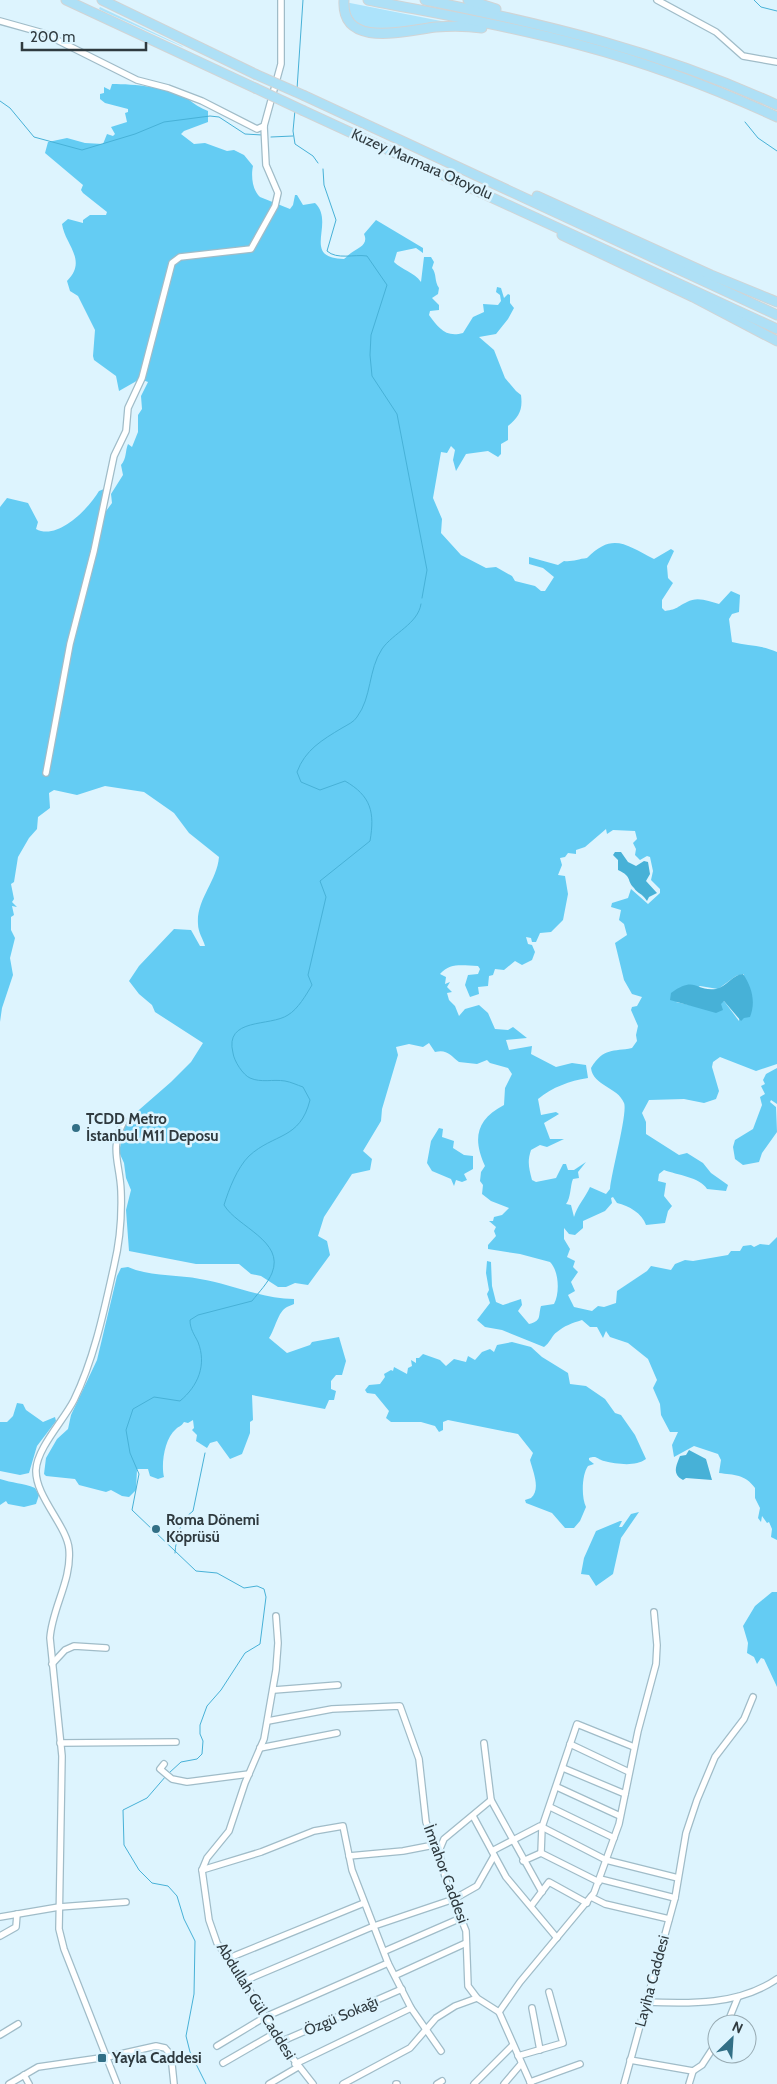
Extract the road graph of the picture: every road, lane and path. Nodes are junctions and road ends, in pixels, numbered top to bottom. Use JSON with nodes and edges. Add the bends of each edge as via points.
{"nodes":[{"id":1,"x":66,"y":0,"type":"edge"},
{"id":2,"x":102,"y":0,"type":"edge"},
{"id":3,"x":281,"y":0,"type":"edge"},
{"id":4,"x":344,"y":0,"type":"edge"},
{"id":5,"x":368,"y":0,"type":"edge"},
{"id":6,"x":425,"y":0,"type":"edge"},
{"id":7,"x":468,"y":0,"type":"edge"},
{"id":8,"x":657,"y":0,"type":"edge"},
{"id":9,"x":0,"y":21,"type":"edge"},
{"id":10,"x":551,"y":37,"type":"junction"},
{"id":11,"x":609,"y":42,"type":"junction"},
{"id":12,"x":582,"y":45,"type":"junction"},
{"id":13,"x":777,"y":62,"type":"edge"},
{"id":14,"x":685,"y":67,"type":"junction"},
{"id":15,"x":777,"y":98,"type":"edge"},
{"id":16,"x":777,"y":105,"type":"edge"},
{"id":17,"x":777,"y":117,"type":"edge"},
{"id":18,"x":777,"y":123,"type":"edge"},
{"id":19,"x":264,"y":126,"type":"junction"},
{"id":20,"x":501,"y":185,"type":"junction"},
{"id":21,"x":505,"y":202,"type":"junction"},
{"id":22,"x":694,"y":267,"type":"junction"},
{"id":23,"x":777,"y":298,"type":"edge"},
{"id":24,"x":777,"y":302,"type":"edge"},
{"id":25,"x":777,"y":315,"type":"edge"},
{"id":26,"x":777,"y":329,"type":"edge"},
{"id":27,"x":775,"y":341,"type":"edge"},
{"id":28,"x":46,"y":773,"type":"dead end"},
{"id":29,"x":124,"y":1121,"type":"dead end"},
{"id":30,"x":654,"y":1612,"type":"dead end"},
{"id":31,"x":276,"y":1616,"type":"dead end"},
{"id":32,"x":106,"y":1648,"type":"dead end"},
{"id":33,"x":52,"y":1664,"type":"junction"},
{"id":34,"x":338,"y":1685,"type":"dead end"},
{"id":35,"x":274,"y":1690,"type":"junction"},
{"id":36,"x":753,"y":1697,"type":"dead end"},
{"id":37,"x":268,"y":1720,"type":"junction"},
{"id":38,"x":337,"y":1733,"type":"dead end"},
{"id":39,"x":176,"y":1742,"type":"dead end"},
{"id":40,"x":60,"y":1743,"type":"junction"},
{"id":41,"x":484,"y":1743,"type":"dead end"},
{"id":42,"x":570,"y":1744,"type":"junction"},
{"id":43,"x":634,"y":1747,"type":"junction"},
{"id":44,"x":260,"y":1748,"type":"junction"},
{"id":45,"x":164,"y":1764,"type":"dead end"},
{"id":46,"x":563,"y":1768,"type":"junction"},
{"id":47,"x":629,"y":1772,"type":"junction"},
{"id":48,"x":249,"y":1774,"type":"junction"},
{"id":49,"x":557,"y":1787,"type":"junction"},
{"id":50,"x":625,"y":1794,"type":"junction"},
{"id":51,"x":491,"y":1800,"type":"junction"},
{"id":52,"x":550,"y":1807,"type":"junction"},
{"id":53,"x":473,"y":1816,"type":"junction"},
{"id":54,"x":620,"y":1816,"type":"junction"},
{"id":55,"x":542,"y":1827,"type":"junction"},
{"id":56,"x":614,"y":1838,"type":"junction"},
{"id":57,"x":513,"y":1840,"type":"junction"},
{"id":58,"x":434,"y":1845,"type":"junction"},
{"id":59,"x":439,"y":1850,"type":"junction"},
{"id":60,"x":541,"y":1853,"type":"junction"},
{"id":61,"x":493,"y":1854,"type":"junction"},
{"id":62,"x":349,"y":1856,"type":"junction"},
{"id":63,"x":606,"y":1860,"type":"junction"},
{"id":64,"x":523,"y":1861,"type":"junction"},
{"id":65,"x":202,"y":1870,"type":"junction"},
{"id":66,"x":678,"y":1878,"type":"junction"},
{"id":67,"x":600,"y":1880,"type":"junction"},
{"id":68,"x":542,"y":1892,"type":"junction"},
{"id":69,"x":591,"y":1897,"type":"junction"},
{"id":70,"x":675,"y":1898,"type":"junction"},
{"id":71,"x":454,"y":1900,"type":"junction"},
{"id":72,"x":126,"y":1902,"type":"dead end"},
{"id":73,"x":587,"y":1902,"type":"junction"},
{"id":74,"x":364,"y":1903,"type":"junction"},
{"id":75,"x":531,"y":1906,"type":"junction"},
{"id":76,"x":59,"y":1907,"type":"junction"},
{"id":77,"x":17,"y":1914,"type":"junction"},
{"id":78,"x":0,"y":1917,"type":"edge"},
{"id":79,"x":461,"y":1918,"type":"junction"},
{"id":80,"x":669,"y":1920,"type":"junction"},
{"id":81,"x":374,"y":1926,"type":"junction"},
{"id":82,"x":0,"y":1936,"type":"edge"},
{"id":83,"x":557,"y":1938,"type":"junction"},
{"id":84,"x":466,"y":1943,"type":"junction"},
{"id":85,"x":385,"y":1951,"type":"junction"},
{"id":86,"x":229,"y":1958,"type":"junction"},
{"id":87,"x":388,"y":1963,"type":"junction"},
{"id":88,"x":396,"y":1975,"type":"junction"},
{"id":89,"x":777,"y":1978,"type":"edge"},
{"id":90,"x":244,"y":1981,"type":"junction"},
{"id":91,"x":402,"y":1989,"type":"junction"},
{"id":92,"x":549,"y":1992,"type":"dead end"},
{"id":93,"x":738,"y":1997,"type":"junction"},
{"id":94,"x":477,"y":1998,"type":"junction"},
{"id":95,"x":646,"y":2002,"type":"junction"},
{"id":96,"x":411,"y":2008,"type":"junction"},
{"id":97,"x":532,"y":2008,"type":"dead end"},
{"id":98,"x":499,"y":2012,"type":"junction"},
{"id":99,"x":731,"y":2014,"type":"edge"},
{"id":100,"x":265,"y":2017,"type":"junction"},
{"id":101,"x":18,"y":2024,"type":"dead end"},
{"id":102,"x":425,"y":2032,"type":"junction"},
{"id":103,"x":274,"y":2033,"type":"junction"},
{"id":104,"x":0,"y":2035,"type":"edge"},
{"id":105,"x":280,"y":2042,"type":"junction"},
{"id":106,"x":513,"y":2044,"type":"junction"},
{"id":107,"x":217,"y":2046,"type":"dead end"},
{"id":108,"x":540,"y":2050,"type":"junction"},
{"id":109,"x":441,"y":2051,"type":"dead end"},
{"id":110,"x":518,"y":2056,"type":"junction"},
{"id":111,"x":707,"y":2057,"type":"edge"},
{"id":112,"x":107,"y":2058,"type":"junction"},
{"id":113,"x":630,"y":2060,"type":"junction"},
{"id":114,"x":223,"y":2063,"type":"dead end"},
{"id":115,"x":521,"y":2064,"type":"junction"},
{"id":116,"x":580,"y":2064,"type":"dead end"},
{"id":117,"x":296,"y":2065,"type":"junction"},
{"id":118,"x":693,"y":2071,"type":"junction"},
{"id":119,"x":24,"y":2075,"type":"junction"},
{"id":120,"x":531,"y":2083,"type":"edge"},
{"id":121,"x":9,"y":2084,"type":"edge"},
{"id":122,"x":29,"y":2084,"type":"edge"},
{"id":123,"x":117,"y":2084,"type":"edge"},
{"id":124,"x":174,"y":2084,"type":"edge"},
{"id":125,"x":269,"y":2084,"type":"edge"},
{"id":126,"x":313,"y":2084,"type":"edge"},
{"id":127,"x":343,"y":2084,"type":"edge"},
{"id":128,"x":474,"y":2084,"type":"edge"},
{"id":129,"x":504,"y":2084,"type":"edge"},
{"id":130,"x":624,"y":2084,"type":"edge"},
{"id":131,"x":690,"y":2084,"type":"edge"}],
"edges":[{"from":1,"to":21,"type":"highway","name":"Kuzey Marmara Otoyolu","bridge":true},
{"from":2,"to":20,"type":"highway","name":"Kuzey Marmara Otoyolu","bridge":true,"via":[[255,74]]},
{"from":3,"to":19,"type":"street","via":[[281,64]]},
{"from":4,"to":10,"type":"highway","via":[[345,13],[352,24],[374,35],[453,26]]},
{"from":5,"to":10,"type":"highway"},
{"from":6,"to":11,"type":"highway","via":[[539,23]]},
{"from":7,"to":11,"type":"highway","via":[[558,24]]},
{"from":8,"to":13,"type":"street","via":[[716,32],[743,56]]},
{"from":9,"to":19,"type":"street","via":[[43,33],[137,80],[202,101],[257,129]]},
{"from":10,"to":12,"type":"highway"},
{"from":11,"to":14,"type":"highway"},
{"from":12,"to":17,"type":"highway","via":[[686,79]]},
{"from":12,"to":18,"type":"highway","via":[[714,95]]},
{"from":14,"to":15,"type":"highway","via":[[728,78]]},
{"from":14,"to":16,"type":"highway"},
{"from":19,"to":28,"type":"street","via":[[266,165],[278,193],[275,206],[251,249],[180,257],[172,263],[142,378],[128,408],[126,432],[114,456],[70,644]]},
{"from":20,"to":22,"type":"highway","via":[[550,201]]},
{"from":20,"to":25,"type":"highway","name":"Kuzey Marmara Otoyolu"},
{"from":21,"to":26,"type":"highway","name":"Kuzey Marmara Otoyolu"},
{"from":21,"to":27,"type":"highway","via":[[568,238],[685,293]]},
{"from":22,"to":23,"type":"highway"},
{"from":22,"to":24,"type":"highway"},
{"from":29,"to":33,"type":"street","via":[[116,1137],[115,1151],[121,1188],[120,1242],[102,1316],[74,1400],[40,1455],[36,1469],[39,1486],[70,1551],[68,1572],[51,1626]]},
{"from":30,"to":43,"type":"street","via":[[657,1661]]},
{"from":31,"to":35,"type":"street","via":[[278,1643]]},
{"from":32,"to":33,"type":"street","via":[[74,1646],[65,1650]]},
{"from":33,"to":40,"type":"street"},
{"from":34,"to":35,"type":"street"},
{"from":35,"to":37,"type":"street"},
{"from":36,"to":66,"type":"street","name":"Layiha Caddesi","via":[[744,1719],[707,1773],[686,1833]]},
{"from":37,"to":44,"type":"street"},
{"from":37,"to":58,"type":"street","name":"İmrahor Caddesi","via":[[332,1709],[400,1706],[419,1760],[426,1822]]},
{"from":38,"to":44,"type":"street"},
{"from":39,"to":40,"type":"street"},
{"from":40,"to":76,"type":"street"},
{"from":41,"to":51,"type":"street"},
{"from":42,"to":43,"type":"street","via":[[577,1724]]},
{"from":42,"to":46,"type":"street"},
{"from":42,"to":47,"type":"street"},
{"from":43,"to":47,"type":"street"},
{"from":44,"to":48,"type":"street"},
{"from":45,"to":48,"type":"street","via":[[160,1769],[170,1778],[187,1782]]},
{"from":46,"to":49,"type":"street"},
{"from":46,"to":50,"type":"street"},
{"from":47,"to":50,"type":"street"},
{"from":48,"to":65,"type":"street","via":[[229,1831],[206,1858]]},
{"from":49,"to":52,"type":"street"},
{"from":49,"to":54,"type":"street"},
{"from":50,"to":54,"type":"street"},
{"from":51,"to":53,"type":"street"},
{"from":51,"to":57,"type":"street"},
{"from":52,"to":55,"type":"street"},
{"from":52,"to":56,"type":"street"},
{"from":53,"to":59,"type":"street","via":[[444,1839]]},
{"from":53,"to":61,"type":"street"},
{"from":54,"to":56,"type":"street"},
{"from":55,"to":57,"type":"street"},
{"from":55,"to":60,"type":"street"},
{"from":55,"to":63,"type":"street"},
{"from":56,"to":63,"type":"street"},
{"from":57,"to":61,"type":"street"},
{"from":57,"to":64,"type":"street"},
{"from":58,"to":59,"type":"street","name":"İmrahor Caddesi"},
{"from":58,"to":62,"type":"street"},
{"from":59,"to":71,"type":"street","name":"İmrahor Caddesi"},
{"from":60,"to":64,"type":"street"},
{"from":60,"to":67,"type":"street"},
{"from":61,"to":71,"type":"street","via":[[477,1886]]},
{"from":61,"to":75,"type":"street","via":[[506,1877]]},
{"from":62,"to":65,"type":"street","via":[[343,1826],[314,1831],[220,1867]]},
{"from":62,"to":74,"type":"street"},
{"from":63,"to":66,"type":"street"},
{"from":63,"to":67,"type":"street"},
{"from":64,"to":68,"type":"street"},
{"from":65,"to":86,"type":"street","name":"Abdullah Gül Caddesi","via":[[209,1920],[217,1943]]},
{"from":66,"to":70,"type":"street","name":"Layiha Caddesi"},
{"from":67,"to":69,"type":"street"},
{"from":67,"to":70,"type":"street"},
{"from":68,"to":73,"type":"street","via":[[549,1882]]},
{"from":68,"to":75,"type":"street"},
{"from":69,"to":73,"type":"street"},
{"from":69,"to":80,"type":"street","via":[[605,1904]]},
{"from":70,"to":80,"type":"street","name":"Layiha Caddesi"},
{"from":71,"to":79,"type":"street","name":"İmrahor Caddesi"},
{"from":71,"to":81,"type":"street"},
{"from":72,"to":76,"type":"street"},
{"from":73,"to":83,"type":"street"},
{"from":74,"to":81,"type":"street"},
{"from":74,"to":86,"type":"street"},
{"from":75,"to":83,"type":"street"},
{"from":76,"to":77,"type":"street"},
{"from":76,"to":112,"type":"street","via":[[59,1929],[64,1949]]},
{"from":77,"to":78,"type":"street"},
{"from":77,"to":82,"type":"street","via":[[16,1927]]},
{"from":79,"to":84,"type":"street","name":"İmrahor Caddesi"},
{"from":79,"to":85,"type":"street"},
{"from":80,"to":95,"type":"street","name":"Layiha Caddesi"},
{"from":81,"to":85,"type":"street"},
{"from":81,"to":90,"type":"street"},
{"from":83,"to":98,"type":"street"},
{"from":84,"to":88,"type":"street"},
{"from":84,"to":94,"type":"street","name":"İmrahor Caddesi","via":[[468,1986]]},
{"from":85,"to":87,"type":"street"},
{"from":86,"to":90,"type":"street","name":"Abdullah Gül Caddesi"},
{"from":87,"to":88,"type":"street"},
{"from":87,"to":100,"type":"street"},
{"from":88,"to":91,"type":"street"},
{"from":89,"to":93,"type":"street"},
{"from":90,"to":100,"type":"street","name":"Abdullah Gül Caddesi"},
{"from":91,"to":96,"type":"street"},
{"from":91,"to":105,"type":"street","name":"Özgü Sokağı"},
{"from":92,"to":108,"type":"street","via":[[563,2043]]},
{"from":93,"to":95,"type":"street","via":[[705,2002]]},
{"from":93,"to":99,"type":"street"},
{"from":94,"to":98,"type":"street"},
{"from":94,"to":102,"type":"street","via":[[436,2018]]},
{"from":95,"to":113,"type":"street","name":"Layiha Caddesi"},
{"from":96,"to":102,"type":"street"},
{"from":96,"to":117,"type":"street"},
{"from":97,"to":108,"type":"street"},
{"from":98,"to":106,"type":"street"},
{"from":100,"to":103,"type":"street","name":"Abdullah Gül Caddesi"},
{"from":100,"to":107,"type":"street"},
{"from":101,"to":104,"type":"street"},
{"from":102,"to":109,"type":"street"},
{"from":102,"to":127,"type":"street","via":[[410,2048]]},
{"from":103,"to":105,"type":"street","name":"Abdullah Gül Caddesi"},
{"from":103,"to":114,"type":"street"},
{"from":105,"to":117,"type":"street","name":"Abdullah Gül Caddesi"},
{"from":106,"to":110,"type":"street"},
{"from":106,"to":128,"type":"street"},
{"from":108,"to":110,"type":"street"},
{"from":110,"to":115,"type":"street"},
{"from":111,"to":118,"type":"street"},
{"from":112,"to":119,"type":"street","via":[[51,2063]]},
{"from":112,"to":123,"type":"street"},
{"from":112,"to":124,"type":"street","via":[[163,2047],[171,2055]]},
{"from":113,"to":118,"type":"street"},
{"from":113,"to":130,"type":"street","name":"Layiha Caddesi"},
{"from":115,"to":120,"type":"street"},
{"from":115,"to":129,"type":"street"},
{"from":116,"to":120,"type":"street"},
{"from":117,"to":125,"type":"street"},
{"from":117,"to":126,"type":"street","name":"Abdullah Gül Caddesi"},
{"from":118,"to":131,"type":"street"},
{"from":119,"to":121,"type":"street"},
{"from":119,"to":122,"type":"street"}]}
